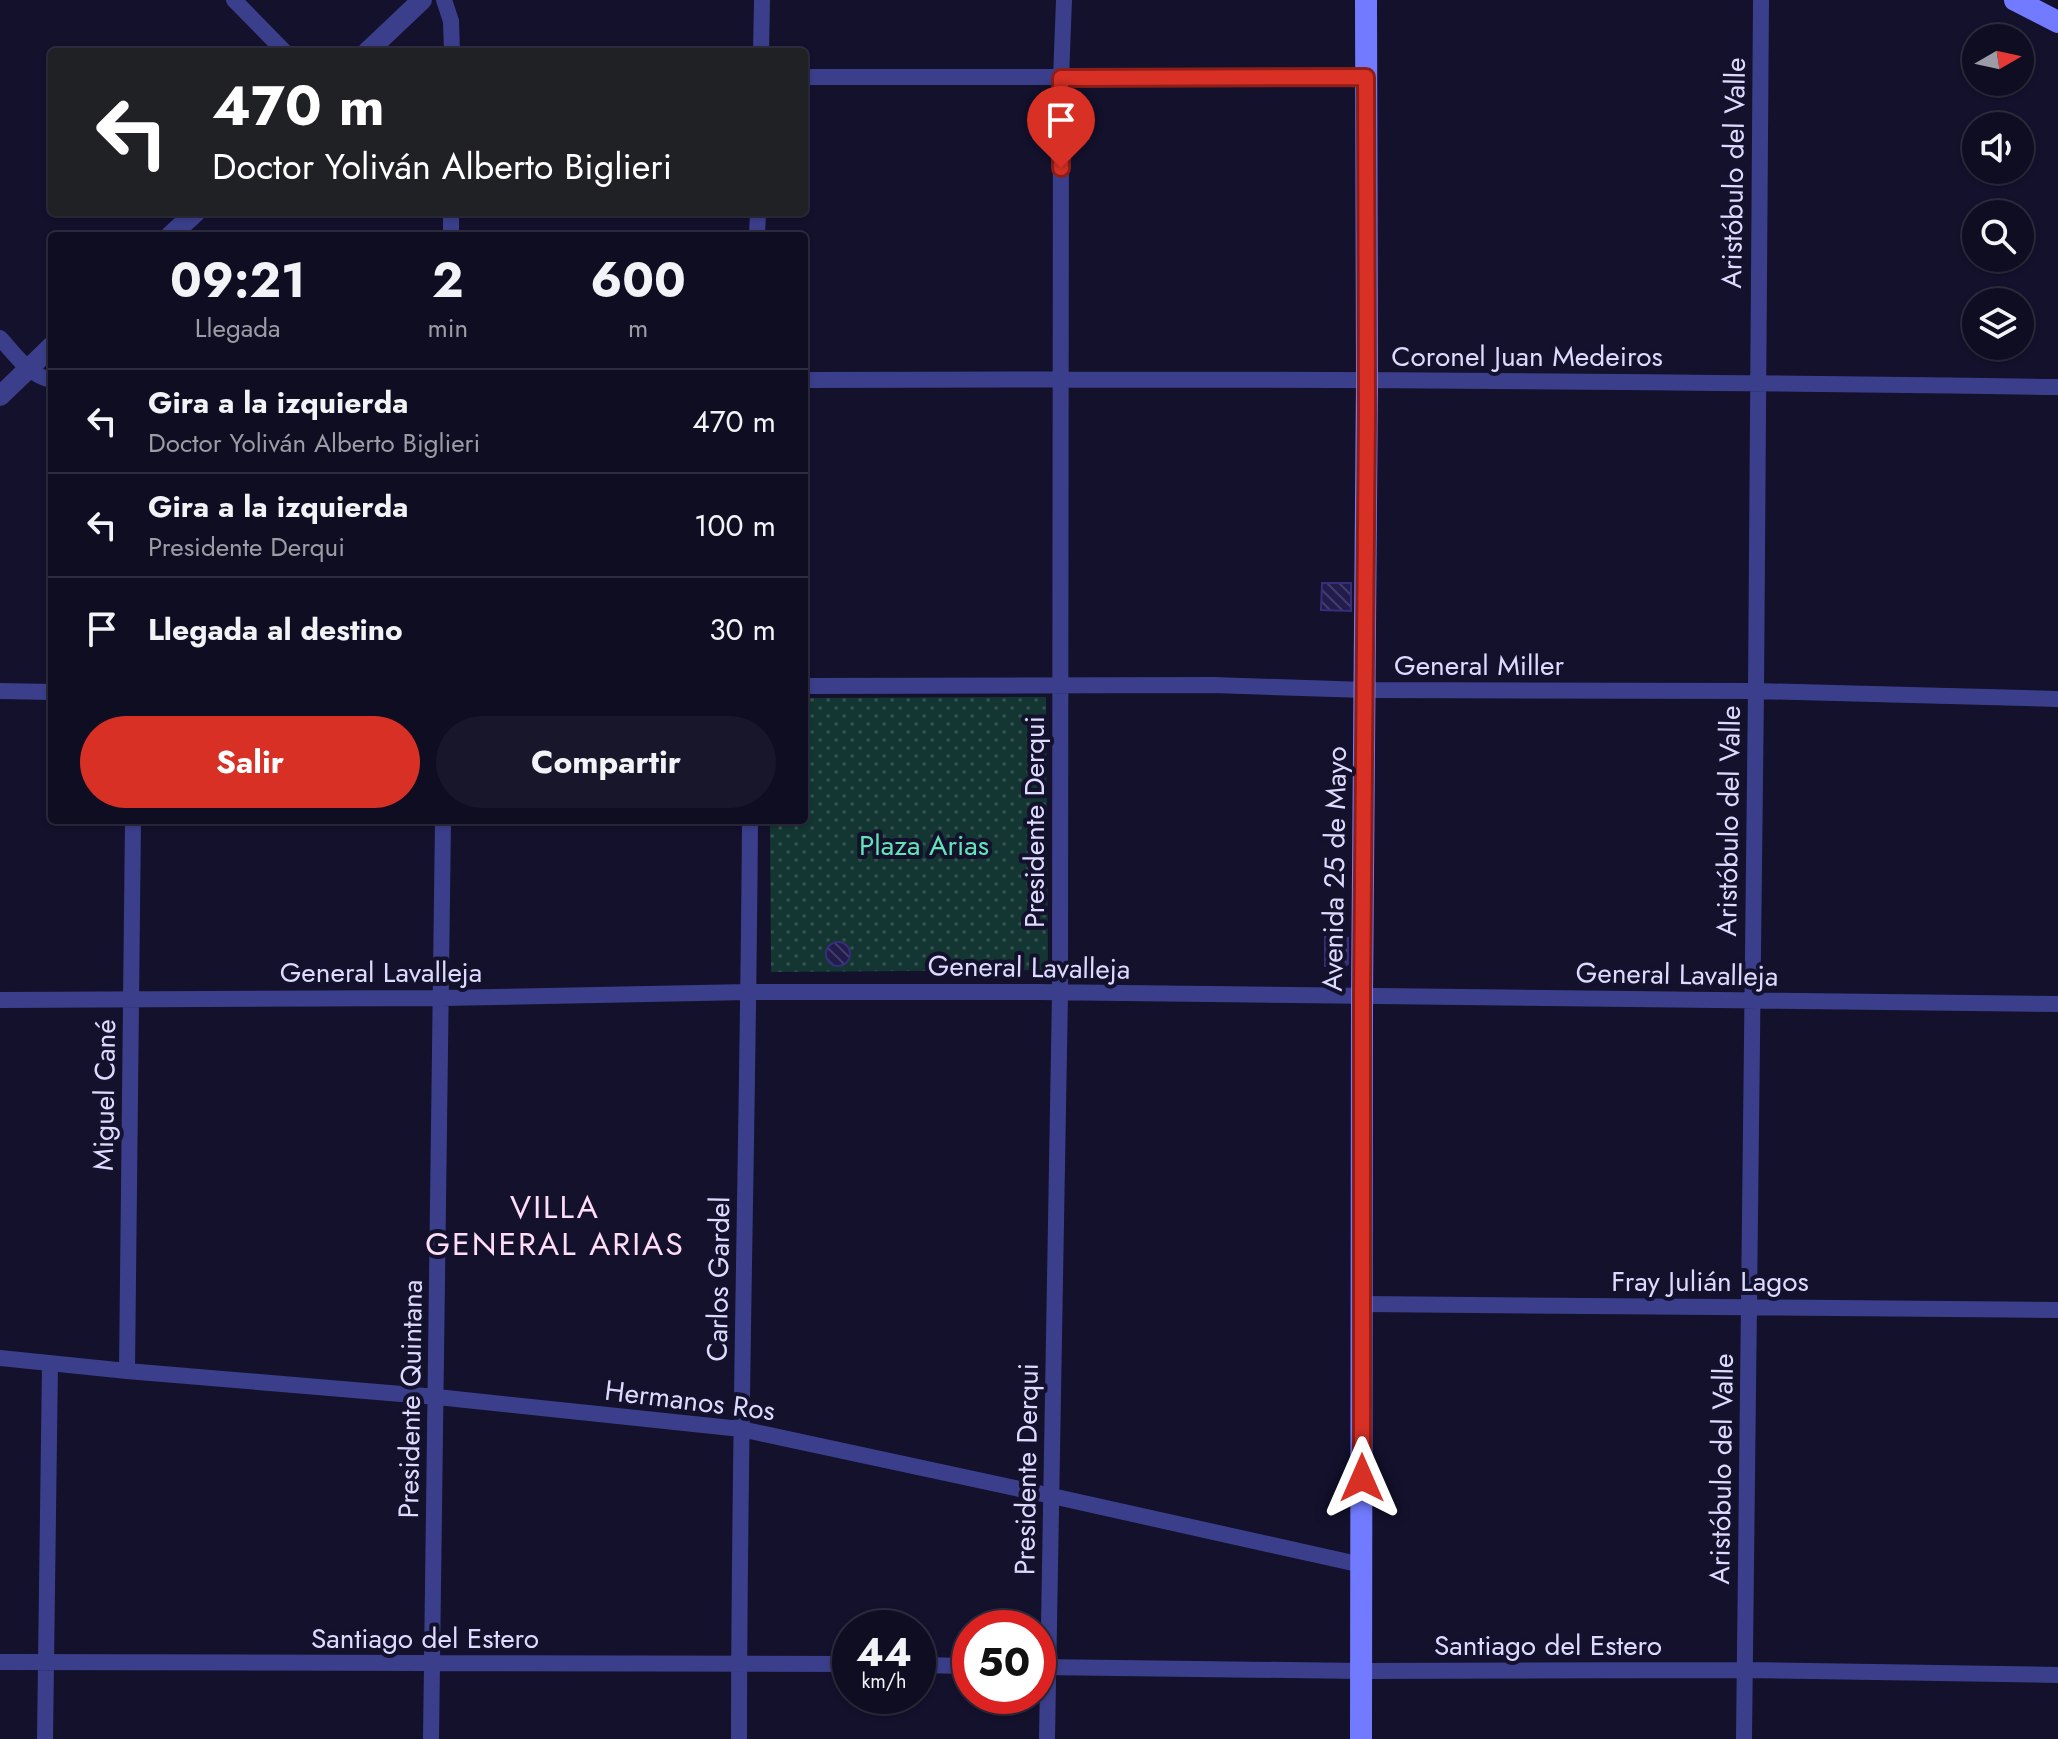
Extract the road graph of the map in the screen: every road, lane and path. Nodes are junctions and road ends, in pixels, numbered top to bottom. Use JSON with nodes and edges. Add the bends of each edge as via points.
{"nodes":[{"id":1,"x":234,"y":0,"type":"edge"},
{"id":2,"x":422,"y":0,"type":"edge"},
{"id":3,"x":444,"y":0,"type":"edge"},
{"id":4,"x":762,"y":0,"type":"edge"},
{"id":5,"x":1064,"y":0,"type":"edge"},
{"id":6,"x":1366,"y":0,"type":"edge"},
{"id":7,"x":1761,"y":0,"type":"edge"},
{"id":8,"x":2015,"y":0,"type":"edge"},
{"id":9,"x":2058,"y":22,"type":"edge"},
{"id":10,"x":281,"y":48,"type":"edge"},
{"id":11,"x":371,"y":48,"type":"edge"},
{"id":12,"x":452,"y":48,"type":"edge"},
{"id":13,"x":761,"y":48,"type":"edge"},
{"id":14,"x":808,"y":77,"type":"edge"},
{"id":15,"x":1366,"y":77,"type":"junction"},
{"id":16,"x":1061,"y":78,"type":"junction"},
{"id":17,"x":192,"y":216,"type":"edge"},
{"id":18,"x":174,"y":232,"type":"edge"},
{"id":19,"x":0,"y":338,"type":"edge"},
{"id":20,"x":48,"y":350,"type":"edge"},
{"id":21,"x":28,"y":369,"type":"junction"},
{"id":22,"x":48,"y":379,"type":"edge"},
{"id":23,"x":1062,"y":379,"type":"junction"},
{"id":24,"x":808,"y":380,"type":"edge"},
{"id":25,"x":1367,"y":381,"type":"junction"},
{"id":26,"x":1757,"y":383,"type":"junction"},
{"id":27,"x":2058,"y":387,"type":"edge"},
{"id":28,"x":0,"y":396,"type":"edge"},
{"id":29,"x":1060,"y":684,"type":"junction"},
{"id":30,"x":808,"y":686,"type":"edge"},
{"id":31,"x":1365,"y":690,"type":"junction"},
{"id":32,"x":0,"y":691,"type":"edge"},
{"id":33,"x":1756,"y":691,"type":"junction"},
{"id":34,"x":48,"y":692,"type":"edge"},
{"id":35,"x":2058,"y":699,"type":"edge"},
{"id":36,"x":133,"y":824,"type":"edge"},
{"id":37,"x":443,"y":824,"type":"edge"},
{"id":38,"x":750,"y":824,"type":"edge"},
{"id":39,"x":749,"y":992,"type":"junction"},
{"id":40,"x":1060,"y":993,"type":"junction"},
{"id":41,"x":1362,"y":996,"type":"junction"},
{"id":42,"x":441,"y":998,"type":"junction"},
{"id":43,"x":131,"y":999,"type":"junction"},
{"id":44,"x":0,"y":1000,"type":"edge"},
{"id":45,"x":1752,"y":1001,"type":"junction"},
{"id":46,"x":2058,"y":1004,"type":"edge"},
{"id":47,"x":1362,"y":1304,"type":"junction"},
{"id":48,"x":1749,"y":1307,"type":"junction"},
{"id":49,"x":2058,"y":1310,"type":"edge"},
{"id":50,"x":0,"y":1358,"type":"edge"},
{"id":51,"x":50,"y":1363,"type":"junction"},
{"id":52,"x":127,"y":1371,"type":"junction"},
{"id":53,"x":437,"y":1397,"type":"junction"},
{"id":54,"x":741,"y":1429,"type":"junction"},
{"id":55,"x":1052,"y":1496,"type":"junction"},
{"id":56,"x":1362,"y":1565,"type":"junction"},
{"id":57,"x":1046,"y":1610,"type":"edge"},
{"id":58,"x":0,"y":1662,"type":"edge"},
{"id":59,"x":45,"y":1662,"type":"junction"},
{"id":60,"x":739,"y":1663,"type":"junction"},
{"id":61,"x":432,"y":1664,"type":"junction"},
{"id":62,"x":832,"y":1664,"type":"edge"},
{"id":63,"x":1056,"y":1667,"type":"edge"},
{"id":64,"x":1744,"y":1670,"type":"junction"},
{"id":65,"x":1361,"y":1671,"type":"junction"},
{"id":66,"x":2058,"y":1675,"type":"edge"},
{"id":67,"x":1046,"y":1714,"type":"edge"},
{"id":68,"x":45,"y":1739,"type":"edge"},
{"id":69,"x":431,"y":1739,"type":"edge"},
{"id":70,"x":739,"y":1739,"type":"edge"},
{"id":71,"x":1047,"y":1739,"type":"edge"},
{"id":72,"x":1361,"y":1739,"type":"edge"},
{"id":73,"x":1744,"y":1739,"type":"edge"}],
"edges":[{"from":1,"to":10,"type":"street"},
{"from":2,"to":11,"type":"street"},
{"from":3,"to":12,"type":"street"},
{"from":4,"to":13,"type":"street"},
{"from":5,"to":16,"type":"street","name":"Presidente Derqui"},
{"from":6,"to":15,"type":"main road","name":"Avenida 25 de Mayo"},
{"from":7,"to":26,"type":"street","name":"Aristóbulo del Valle"},
{"from":8,"to":9,"type":"main road"},
{"from":14,"to":16,"type":"street"},
{"from":15,"to":16,"type":"street"},
{"from":15,"to":25,"type":"main road","name":"Avenida 25 de Mayo"},
{"from":16,"to":23,"type":"street","name":"Presidente Derqui"},
{"from":17,"to":18,"type":"street"},
{"from":19,"to":21,"type":"street"},
{"from":20,"to":21,"type":"street"},
{"from":21,"to":22,"type":"street"},
{"from":21,"to":28,"type":"street"},
{"from":23,"to":24,"type":"street","name":"Coronel Juan Medeiros"},
{"from":23,"to":25,"type":"street","name":"Coronel Juan Medeiros"},
{"from":23,"to":29,"type":"street","name":"Presidente Derqui"},
{"from":25,"to":26,"type":"street","name":"Coronel Juan Medeiros"},
{"from":25,"to":31,"type":"main road","name":"Avenida 25 de Mayo"},
{"from":26,"to":27,"type":"street","name":"Coronel Juan Medeiros"},
{"from":26,"to":33,"type":"street","name":"Aristóbulo del Valle"},
{"from":29,"to":30,"type":"street","name":"General Miller"},
{"from":29,"to":31,"type":"street","name":"General Miller"},
{"from":29,"to":40,"type":"street","name":"Presidente Derqui"},
{"from":31,"to":33,"type":"street","name":"General Miller"},
{"from":31,"to":41,"type":"main road","name":"Avenida 25 de Mayo"},
{"from":32,"to":34,"type":"street"},
{"from":33,"to":35,"type":"street","name":"General Miller"},
{"from":33,"to":45,"type":"street","name":"Aristóbulo del Valle"},
{"from":36,"to":43,"type":"street","name":"Miguel Cané"},
{"from":37,"to":42,"type":"street","name":"Presidente Quintana"},
{"from":38,"to":39,"type":"street","name":"Carlos Gardel"},
{"from":39,"to":40,"type":"street","name":"General Lavalleja"},
{"from":39,"to":42,"type":"street","name":"General Lavalleja"},
{"from":39,"to":54,"type":"street","name":"Carlos Gardel"},
{"from":40,"to":41,"type":"street","name":"General Lavalleja"},
{"from":40,"to":55,"type":"street","name":"Presidente Derqui"},
{"from":41,"to":45,"type":"street","name":"General Lavalleja"},
{"from":41,"to":47,"type":"main road","name":"Avenida 25 de Mayo"},
{"from":42,"to":43,"type":"street","name":"General Lavalleja"},
{"from":42,"to":53,"type":"street","name":"Presidente Quintana"},
{"from":43,"to":44,"type":"street","name":"General Lavalleja"},
{"from":43,"to":52,"type":"street","name":"Miguel Cané"},
{"from":45,"to":46,"type":"street","name":"General Lavalleja"},
{"from":45,"to":48,"type":"street","name":"Aristóbulo del Valle"},
{"from":47,"to":48,"type":"street","name":"Fray Julián Lagos"},
{"from":47,"to":56,"type":"main road","name":"Avenida 25 de Mayo"},
{"from":48,"to":49,"type":"street","name":"Fray Julián Lagos"},
{"from":48,"to":64,"type":"street","name":"Aristóbulo del Valle"},
{"from":50,"to":51,"type":"street","name":"Hermanos Ros"},
{"from":51,"to":52,"type":"street","name":"Hermanos Ros"},
{"from":51,"to":59,"type":"street"},
{"from":52,"to":53,"type":"street","name":"Hermanos Ros"},
{"from":53,"to":54,"type":"street","name":"Hermanos Ros"},
{"from":53,"to":61,"type":"street","name":"Presidente Quintana"},
{"from":54,"to":55,"type":"street","name":"Hermanos Ros"},
{"from":54,"to":60,"type":"street","name":"Carlos Gardel"},
{"from":55,"to":56,"type":"street","name":"Hermanos Ros"},
{"from":55,"to":57,"type":"street","name":"Presidente Derqui"},
{"from":56,"to":65,"type":"main road","name":"Avenida 25 de Mayo"},
{"from":58,"to":59,"type":"street","name":"Santiago del Estero"},
{"from":59,"to":61,"type":"street","name":"Santiago del Estero"},
{"from":59,"to":68,"type":"street"},
{"from":60,"to":61,"type":"street","name":"Santiago del Estero"},
{"from":60,"to":62,"type":"street","name":"Santiago del Estero"},
{"from":60,"to":70,"type":"street","name":"Carlos Gardel"},
{"from":61,"to":69,"type":"street","name":"Presidente Quintana"},
{"from":63,"to":65,"type":"street","name":"Santiago del Estero"},
{"from":64,"to":65,"type":"street","name":"Santiago del Estero"},
{"from":64,"to":66,"type":"street","name":"Santiago del Estero"},
{"from":64,"to":73,"type":"street","name":"Aristóbulo del Valle"},
{"from":65,"to":72,"type":"main road","name":"Avenida 25 de Mayo"},
{"from":67,"to":71,"type":"street","name":"Presidente Derqui"}]}
